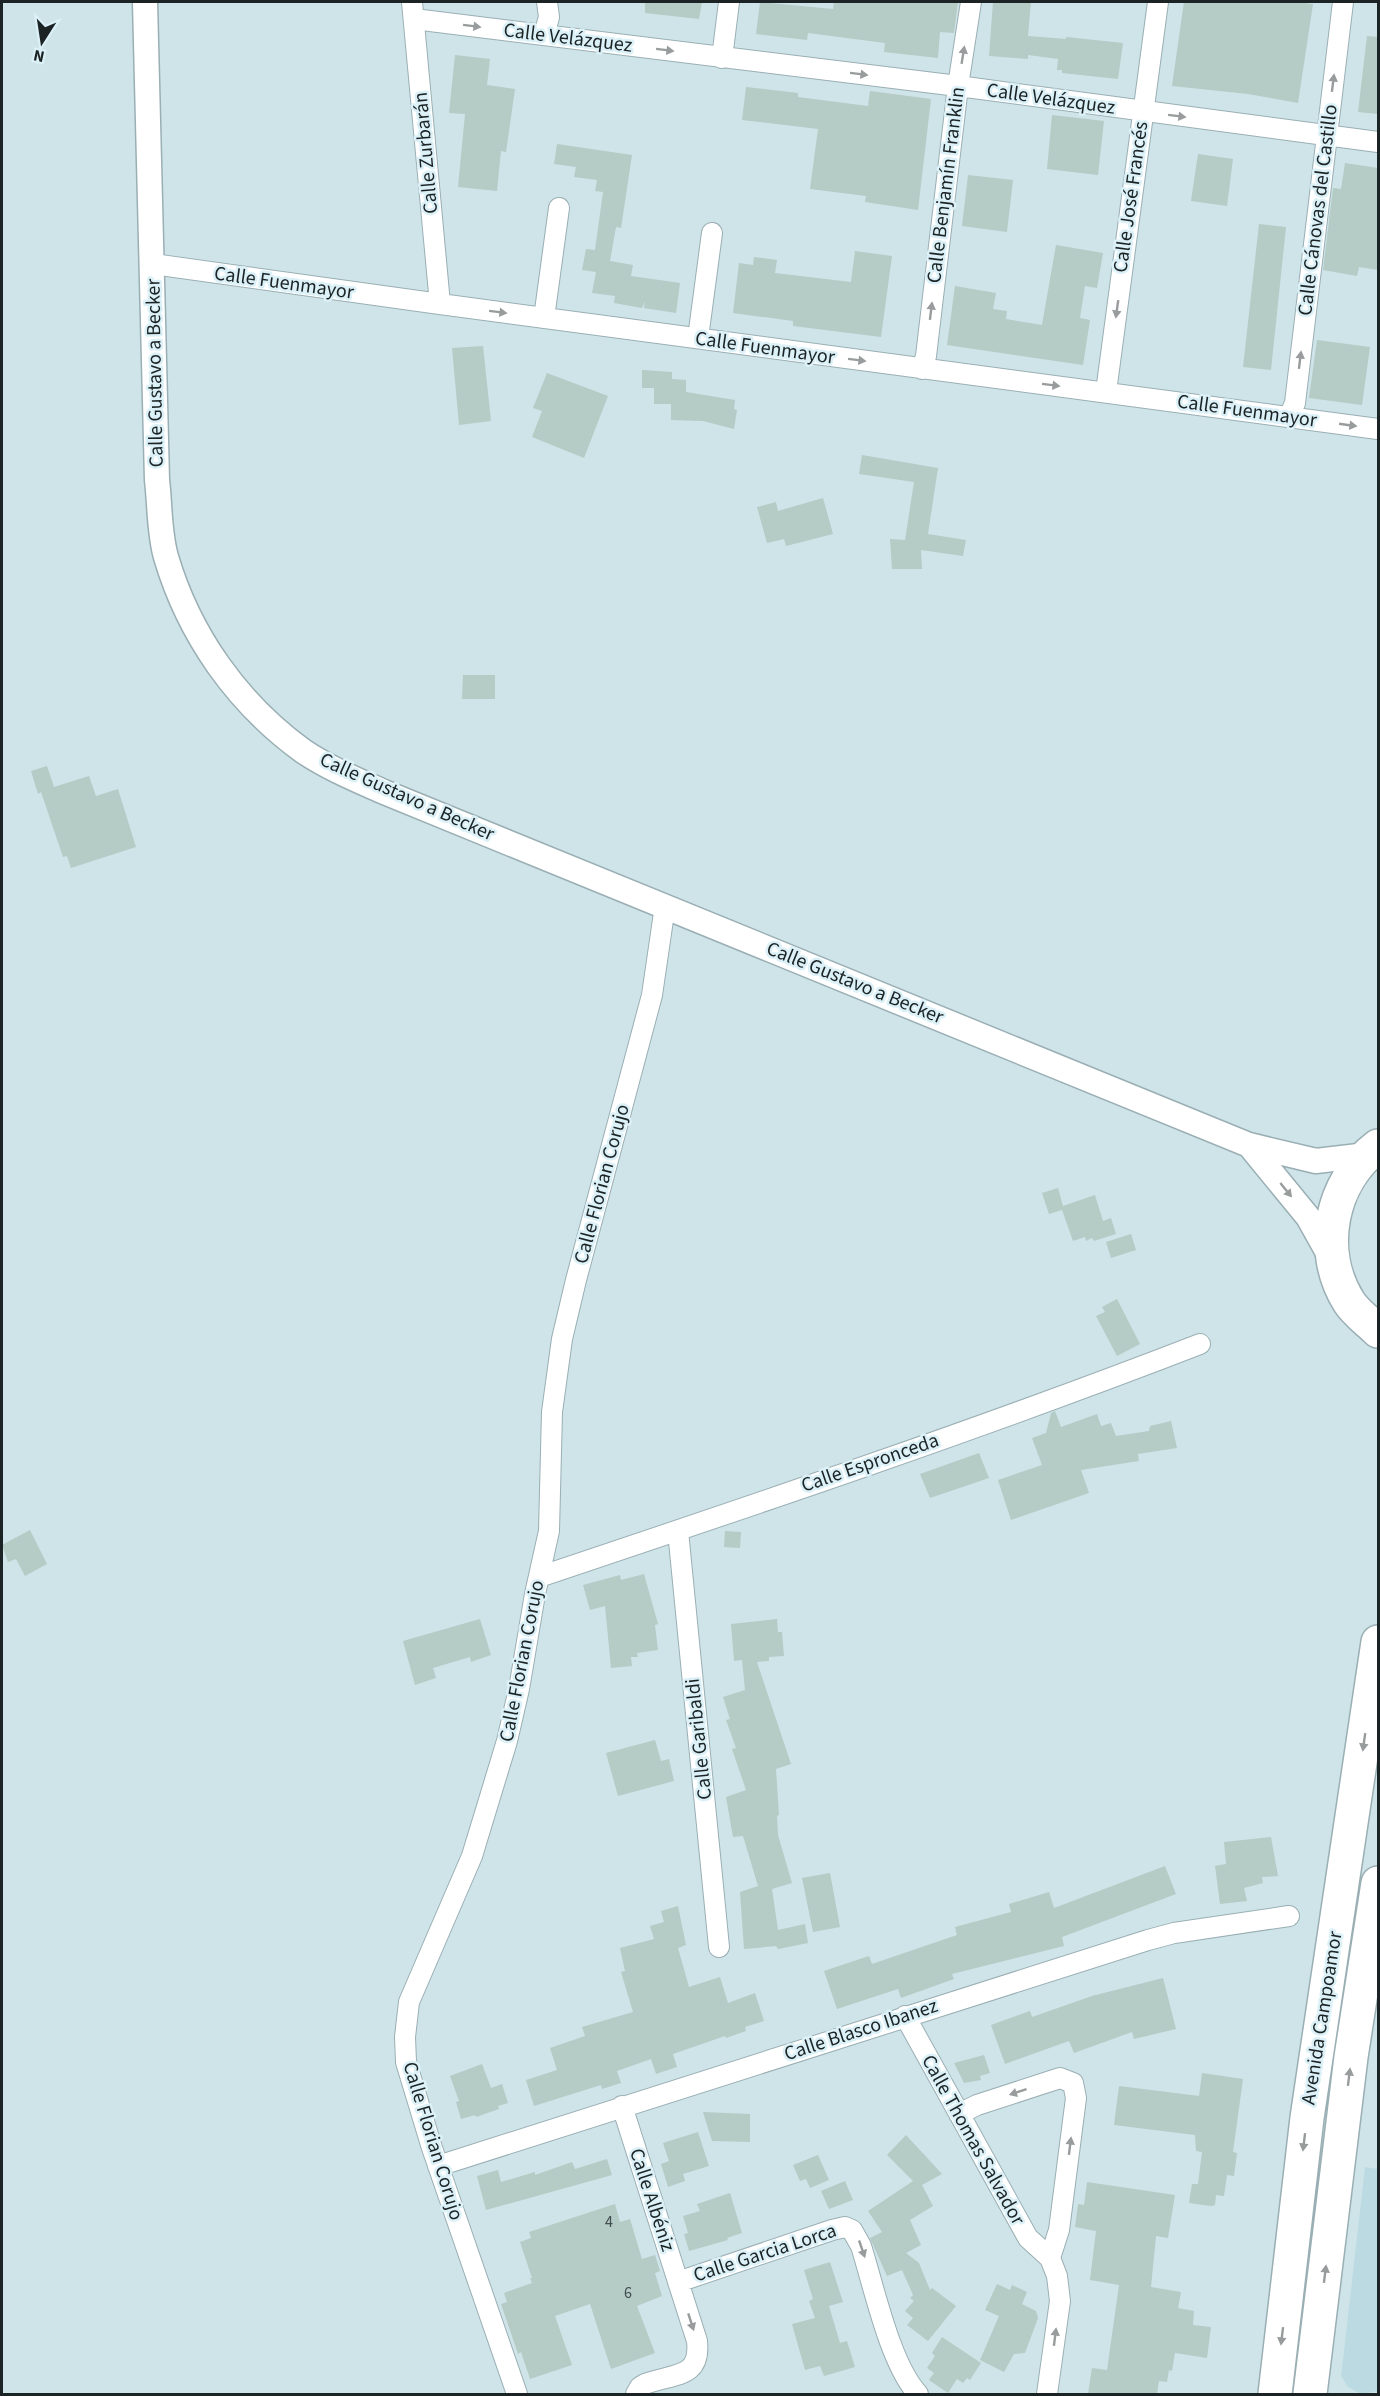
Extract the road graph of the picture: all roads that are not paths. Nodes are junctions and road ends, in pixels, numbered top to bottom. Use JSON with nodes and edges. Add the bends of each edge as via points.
{"nodes":[{"id":1,"x":145,"y":2,"type":"edge"},
{"id":2,"x":548,"y":2,"type":"edge"},
{"id":3,"x":729,"y":2,"type":"edge"},
{"id":4,"x":971,"y":2,"type":"edge"},
{"id":5,"x":1158,"y":2,"type":"edge"},
{"id":6,"x":1343,"y":2,"type":"edge"},
{"id":7,"x":413,"y":10,"type":"edge"},
{"id":8,"x":544,"y":35,"type":"junction"},
{"id":9,"x":722,"y":58,"type":"junction"},
{"id":10,"x":958,"y":86,"type":"junction"},
{"id":11,"x":1143,"y":112,"type":"junction"},
{"id":12,"x":1327,"y":135,"type":"junction"},
{"id":13,"x":1378,"y":142,"type":"edge"},
{"id":14,"x":559,"y":208,"type":"dead end"},
{"id":15,"x":712,"y":233,"type":"dead end"},
{"id":16,"x":153,"y":264,"type":"junction"},
{"id":17,"x":440,"y":304,"type":"junction"},
{"id":18,"x":544,"y":318,"type":"junction"},
{"id":19,"x":698,"y":338,"type":"junction"},
{"id":20,"x":922,"y":369,"type":"junction"},
{"id":21,"x":1106,"y":392,"type":"junction"},
{"id":22,"x":1289,"y":417,"type":"junction"},
{"id":23,"x":1378,"y":429,"type":"edge"},
{"id":24,"x":665,"y":906,"type":"junction"},
{"id":25,"x":1249,"y":1145,"type":"junction"},
{"id":26,"x":1373,"y":1150,"type":"edge"},
{"id":27,"x":1332,"y":1261,"type":"junction"},
{"id":28,"x":1378,"y":1331,"type":"edge"},
{"id":29,"x":1200,"y":1344,"type":"dead end"},
{"id":30,"x":678,"y":1531,"type":"junction"},
{"id":31,"x":539,"y":1577,"type":"junction"},
{"id":32,"x":1378,"y":1642,"type":"edge"},
{"id":33,"x":1378,"y":1883,"type":"edge"},
{"id":34,"x":1288,"y":1916,"type":"dead end"},
{"id":35,"x":719,"y":1947,"type":"dead end"},
{"id":36,"x":905,"y":2016,"type":"junction"},
{"id":37,"x":622,"y":2106,"type":"junction"},
{"id":38,"x":959,"y":2114,"type":"junction"},
{"id":39,"x":438,"y":2166,"type":"junction"},
{"id":40,"x":1050,"y":2258,"type":"junction"},
{"id":41,"x":678,"y":2282,"type":"junction"},
{"id":42,"x":517,"y":2394,"type":"edge"},
{"id":43,"x":636,"y":2394,"type":"edge"},
{"id":44,"x":918,"y":2394,"type":"edge"},
{"id":45,"x":1047,"y":2394,"type":"edge"},
{"id":46,"x":1275,"y":2394,"type":"edge"},
{"id":47,"x":1310,"y":2394,"type":"edge"}],
"edges":[{"from":1,"to":16,"type":"street","name":"Calle Gustavo a Becker"},
{"from":2,"to":8,"type":"street"},
{"from":3,"to":9,"type":"street"},
{"from":10,"to":4,"type":"street","name":"Calle Benjamín Franklin","one_way":true},
{"from":5,"to":11,"type":"street","name":"Calle José Francés"},
{"from":12,"to":6,"type":"street","name":"Calle Cánovas del Castillo","one_way":true},
{"from":7,"to":8,"type":"street","name":"Calle Velázquez","one_way":true},
{"from":7,"to":17,"type":"street","name":"Calle Zurbarán"},
{"from":8,"to":9,"type":"street","name":"Calle Velázquez","one_way":true},
{"from":9,"to":10,"type":"street","name":"Calle Velázquez","one_way":true},
{"from":10,"to":11,"type":"street","name":"Calle Velázquez"},
{"from":20,"to":10,"type":"street","name":"Calle Benjamín Franklin","one_way":true},
{"from":11,"to":12,"type":"street","name":"Calle Velázquez","one_way":true},
{"from":11,"to":21,"type":"street","name":"Calle José Francés","one_way":true},
{"from":12,"to":13,"type":"street","name":"Calle Velázquez"},
{"from":22,"to":12,"type":"street","name":"Calle Cánovas del Castillo","one_way":true,"via":[[1295,403]]},
{"from":14,"to":18,"type":"street"},
{"from":15,"to":19,"type":"street"},
{"from":16,"to":17,"type":"street","name":"Calle Fuenmayor"},
{"from":16,"to":24,"type":"street","name":"Calle Gustavo a Becker","via":[[157,480],[166,555],[187,614],[236,690],[304,751],[341,772]]},
{"from":17,"to":18,"type":"street","name":"Calle Fuenmayor","one_way":true},
{"from":18,"to":19,"type":"street","name":"Calle Fuenmayor"},
{"from":19,"to":20,"type":"street","name":"Calle Fuenmayor","one_way":true},
{"from":20,"to":21,"type":"street","name":"Calle Fuenmayor","one_way":true},
{"from":21,"to":22,"type":"street","name":"Calle Fuenmayor"},
{"from":22,"to":23,"type":"street","name":"Calle Fuenmayor","one_way":true},
{"from":24,"to":25,"type":"street","name":"Calle Gustavo a Becker"},
{"from":24,"to":31,"type":"street","name":"Calle Florian Corujo","via":[[652,995],[562,1339],[552,1412],[550,1521]]},
{"from":25,"to":26,"type":"street","name":"Calle Gustavo a Becker","via":[[1316,1161]]},
{"from":25,"to":27,"type":"street","name":"Calle Gustavo a Becker","one_way":true,"via":[[1308,1217]]},
{"from":26,"to":27,"type":"highway","via":[[1343,1185],[1331,1222]]},
{"from":27,"to":28,"type":"highway","via":[[1350,1302]]},
{"from":29,"to":30,"type":"street","name":"Calle Espronceda"},
{"from":30,"to":31,"type":"street","name":"Calle Espronceda"},
{"from":30,"to":35,"type":"street","name":"Calle Garibaldi"},
{"from":31,"to":39,"type":"street","name":"Calle Florian Corujo","via":[[516,1700],[492,1795],[472,1856],[409,2002],[406,2062]]},
{"from":32,"to":46,"type":"highway","name":"Avenida Campoamor","one_way":true,"via":[[1307,2118]]},
{"from":47,"to":33,"type":"highway","name":"Avenida Campoamor","one_way":true},
{"from":34,"to":36,"type":"street","name":"Calle Blasco Ibanez","via":[[1174,1933]]},
{"from":36,"to":37,"type":"street","name":"Calle Blasco Ibanez"},
{"from":36,"to":38,"type":"street","name":"Calle Thomas Salvador"},
{"from":37,"to":39,"type":"street","name":"Calle Blasco Ibanez"},
{"from":37,"to":41,"type":"street","name":"Calle Albéniz"},
{"from":38,"to":40,"type":"street","name":"Calle Thomas Salvador","via":[[1028,2238]]},
{"from":40,"to":38,"type":"street","one_way":true,"via":[[1059,2230],[1076,2098],[1073,2083],[1060,2078]]},
{"from":39,"to":42,"type":"street","name":"Calle Florian Corujo"},
{"from":45,"to":40,"type":"street","one_way":true,"via":[[1059,2301],[1058,2276]]},
{"from":41,"to":43,"type":"street","name":"Calle Albéniz","one_way":true,"via":[[698,2341],[697,2362],[691,2370],[645,2384]]},
{"from":41,"to":44,"type":"street","name":"Calle Garcia Lorca","one_way":true,"via":[[832,2230],[852,2230],[861,2246],[898,2364]]}]}
